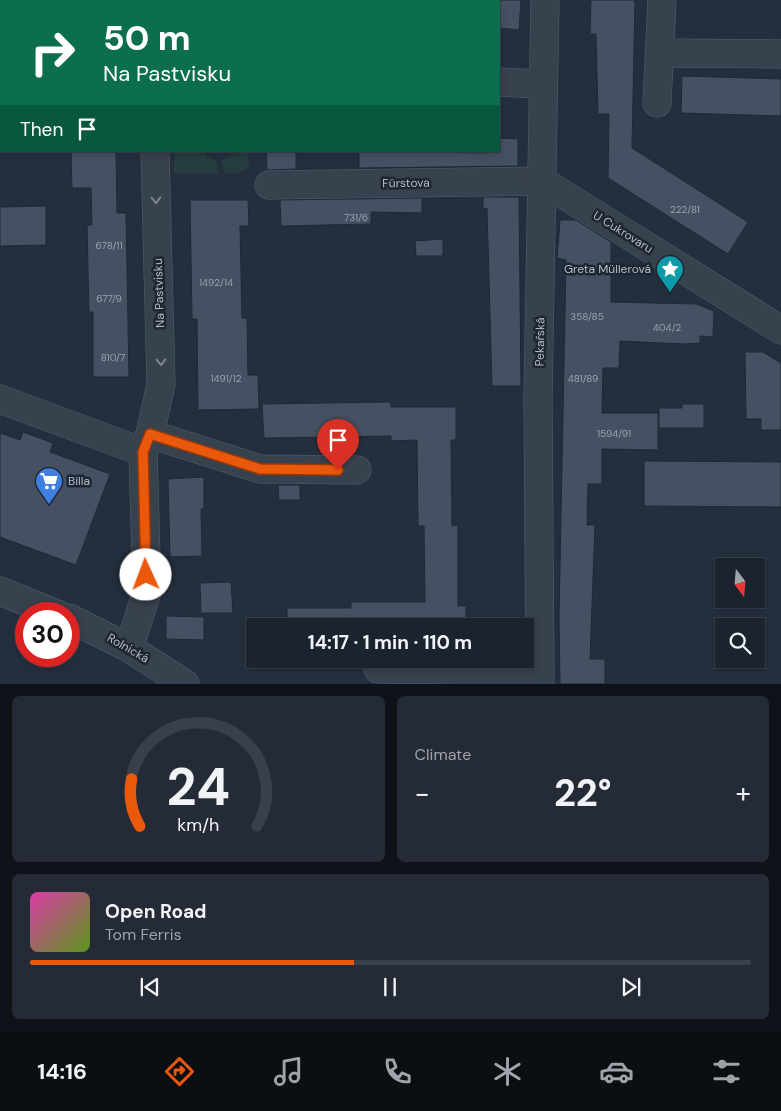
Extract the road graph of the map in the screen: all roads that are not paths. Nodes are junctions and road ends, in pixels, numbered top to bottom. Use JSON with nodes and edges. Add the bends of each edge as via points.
{"nodes":[{"id":1,"x":545,"y":0,"type":"edge"},
{"id":2,"x":662,"y":0,"type":"edge"},
{"id":3,"x":660,"y":53,"type":"junction"},
{"id":4,"x":781,"y":54,"type":"edge"},
{"id":5,"x":500,"y":82,"type":"edge"},
{"id":6,"x":542,"y":84,"type":"junction"},
{"id":7,"x":657,"y":103,"type":"dead end"},
{"id":8,"x":155,"y":152,"type":"edge"},
{"id":9,"x":542,"y":181,"type":"junction"},
{"id":10,"x":269,"y":185,"type":"dead end"},
{"id":11,"x":781,"y":330,"type":"edge"},
{"id":12,"x":0,"y":399,"type":"edge"},
{"id":13,"x":147,"y":443,"type":"junction"},
{"id":14,"x":357,"y":470,"type":"dead end"},
{"id":15,"x":0,"y":591,"type":"edge"},
{"id":16,"x":27,"y":602,"type":"edge"},
{"id":17,"x":80,"y":624,"type":"edge"},
{"id":18,"x":129,"y":648,"type":"junction"},
{"id":19,"x":378,"y":670,"type":"dead end"},
{"id":20,"x":540,"y":677,"type":"edge"},
{"id":21,"x":185,"y":684,"type":"edge"}],
"edges":[{"from":1,"to":6,"type":"street","name":"Pekařská"},
{"from":2,"to":3,"type":"street"},
{"from":3,"to":4,"type":"street"},
{"from":3,"to":7,"type":"street"},
{"from":5,"to":6,"type":"street"},
{"from":6,"to":9,"type":"street","name":"Pekařská"},
{"from":8,"to":13,"type":"street","name":"Na Pastvisku","one_way":true,"via":[[161,384]]},
{"from":9,"to":10,"type":"street","name":"Fürstova"},
{"from":9,"to":11,"type":"street","name":"U Cukrovaru"},
{"from":9,"to":20,"type":"street","name":"Pekařská","via":[[538,399]]},
{"from":12,"to":13,"type":"street"},
{"from":13,"to":14,"type":"street","via":[[260,469]]},
{"from":13,"to":18,"type":"street","name":"Na Pastvisku","via":[[147,592]]},
{"from":15,"to":16,"type":"street"},
{"from":17,"to":18,"type":"street","name":"Rolnická"},
{"from":18,"to":21,"type":"street","name":"Rolnická"},
{"from":19,"to":20,"type":"street"}]}
